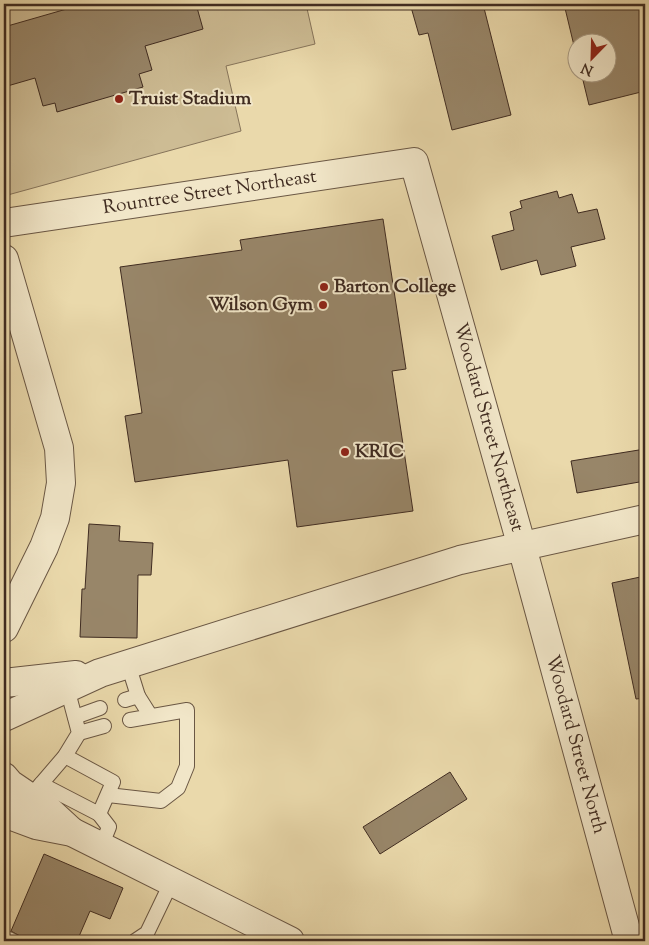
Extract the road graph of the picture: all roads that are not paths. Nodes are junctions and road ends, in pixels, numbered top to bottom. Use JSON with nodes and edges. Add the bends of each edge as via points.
{"nodes":[{"id":1,"x":414,"y":162,"type":"joint"},
{"id":2,"x":4,"y":223,"type":"edge"},
{"id":3,"x":4,"y":260,"type":"edge"},
{"id":4,"x":645,"y":519,"type":"edge"},
{"id":5,"x":522,"y":547,"type":"junction"},
{"id":6,"x":4,"y":628,"type":"edge"},
{"id":7,"x":128,"y":664,"type":"junction"},
{"id":8,"x":100,"y":673,"type":"junction"},
{"id":9,"x":4,"y":683,"type":"edge"},
{"id":10,"x":67,"y":688,"type":"junction"},
{"id":11,"x":100,"y":708,"type":"dead end"},
{"id":12,"x":150,"y":715,"type":"junction"},
{"id":13,"x":4,"y":717,"type":"edge"},
{"id":14,"x":75,"y":717,"type":"junction"},
{"id":15,"x":130,"y":720,"type":"dead end"},
{"id":16,"x":104,"y":726,"type":"dead end"},
{"id":17,"x":79,"y":733,"type":"junction"},
{"id":18,"x":65,"y":756,"type":"junction"},
{"id":19,"x":4,"y":776,"type":"edge"},
{"id":20,"x":35,"y":791,"type":"junction"},
{"id":21,"x":108,"y":795,"type":"junction"},
{"id":22,"x":4,"y":813,"type":"edge"},
{"id":23,"x":99,"y":814,"type":"junction"},
{"id":24,"x":72,"y":832,"type":"junction"},
{"id":25,"x":100,"y":847,"type":"junction"},
{"id":26,"x":171,"y":883,"type":"junction"},
{"id":27,"x":4,"y":937,"type":"edge"},
{"id":28,"x":13,"y":941,"type":"edge"},
{"id":29,"x":135,"y":941,"type":"edge"},
{"id":30,"x":290,"y":941,"type":"edge"},
{"id":31,"x":629,"y":941,"type":"edge"}],
"edges":[{"from":1,"to":2,"type":"street","name":"Rountree Street Northeast"},
{"from":1,"to":5,"type":"street","name":"Woodard Street Northeast"},
{"from":3,"to":6,"type":"street","via":[[59,448],[61,483],[55,518],[44,547]]},
{"from":4,"to":5,"type":"street"},
{"from":5,"to":7,"type":"street","via":[[460,560]]},
{"from":5,"to":31,"type":"street","name":"Woodard Street North"},
{"from":7,"to":8,"type":"street"},
{"from":7,"to":12,"type":"lane","via":[[132,698]]},
{"from":8,"to":9,"type":"street"},
{"from":8,"to":10,"type":"street"},
{"from":10,"to":13,"type":"street"},
{"from":10,"to":14,"type":"lane"},
{"from":11,"to":14,"type":"lane"},
{"from":12,"to":15,"type":"lane"},
{"from":12,"to":21,"type":"lane","via":[[187,710],[187,766],[178,788],[161,801]]},
{"from":14,"to":17,"type":"lane"},
{"from":16,"to":17,"type":"lane"},
{"from":17,"to":18,"type":"lane"},
{"from":18,"to":20,"type":"lane"},
{"from":18,"to":21,"type":"lane","via":[[113,782]]},
{"from":19,"to":20,"type":"street","via":[[10,784]]},
{"from":20,"to":23,"type":"lane"},
{"from":20,"to":24,"type":"street","via":[[47,809]]},
{"from":21,"to":23,"type":"lane"},
{"from":22,"to":24,"type":"street","via":[[36,825]]},
{"from":23,"to":25,"type":"lane","via":[[109,827]]},
{"from":24,"to":25,"type":"street"},
{"from":25,"to":26,"type":"street"},
{"from":26,"to":29,"type":"lane","via":[[147,933]]},
{"from":26,"to":30,"type":"street"},
{"from":27,"to":28,"type":"lane"}]}
